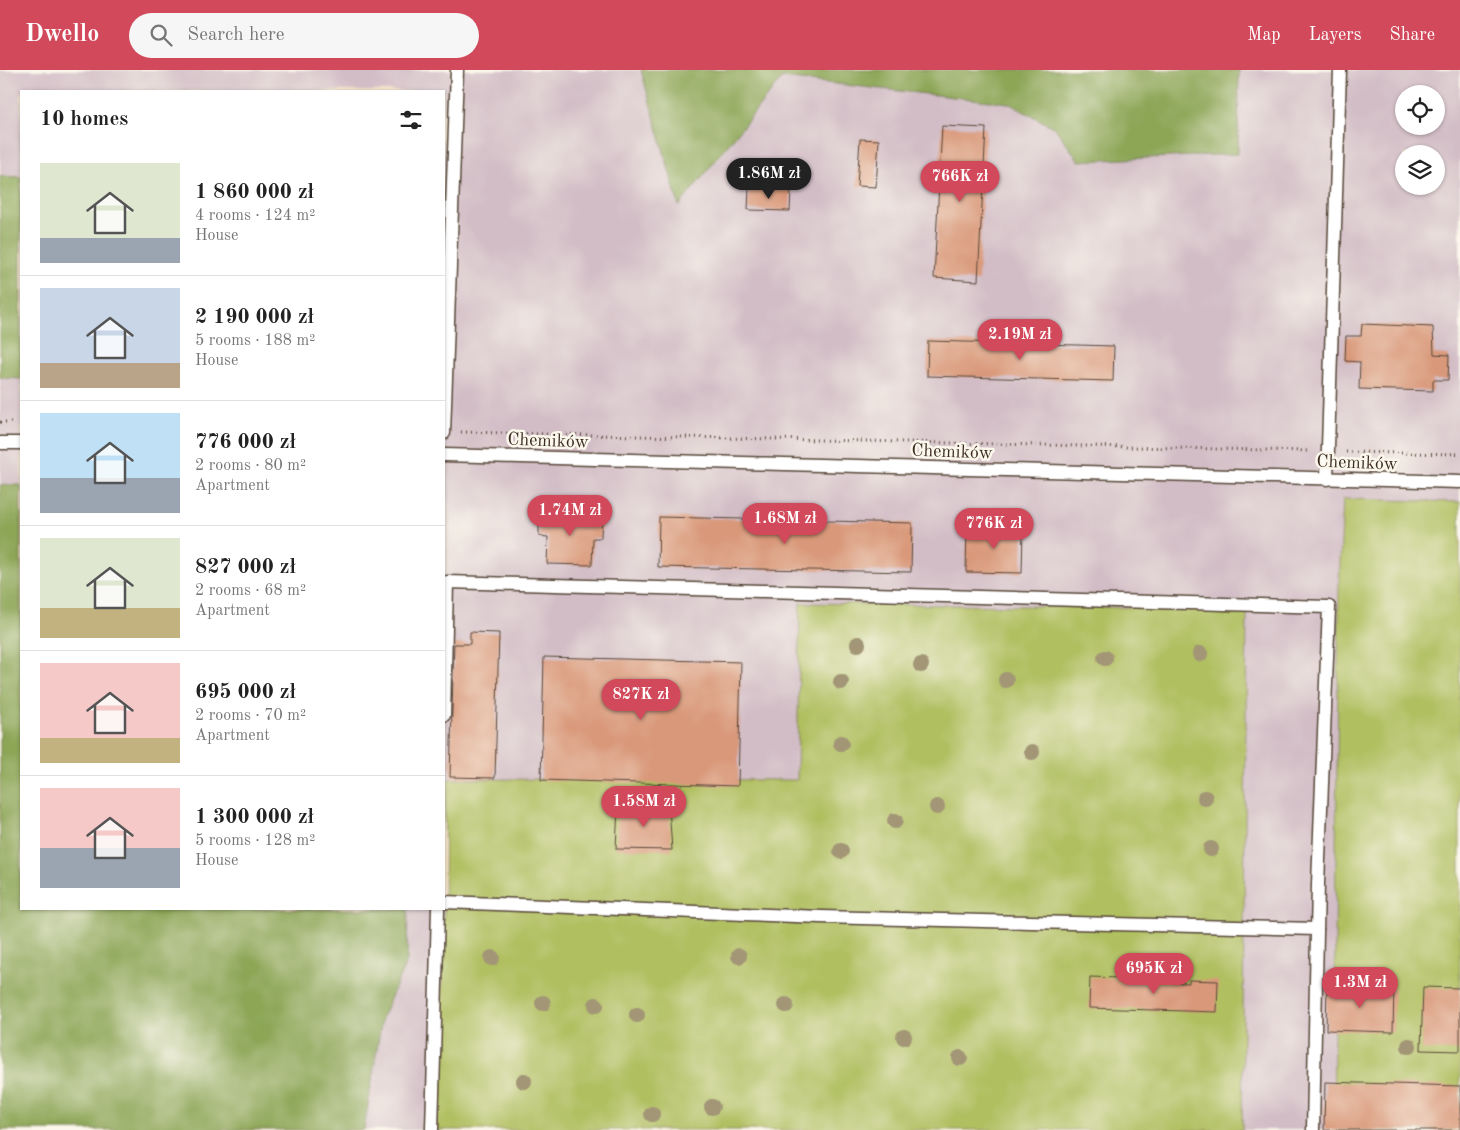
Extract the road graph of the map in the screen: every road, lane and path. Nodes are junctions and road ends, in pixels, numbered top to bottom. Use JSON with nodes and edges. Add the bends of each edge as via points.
{"nodes":[{"id":1,"x":457,"y":70,"type":"edge"},
{"id":2,"x":1340,"y":70,"type":"edge"},
{"id":3,"x":445,"y":404,"type":"edge"},
{"id":4,"x":445,"y":432,"type":"edge"},
{"id":5,"x":0,"y":443,"type":"edge"},
{"id":6,"x":20,"y":443,"type":"edge"},
{"id":7,"x":1328,"y":451,"type":"junction"},
{"id":8,"x":1460,"y":454,"type":"edge"},
{"id":9,"x":445,"y":455,"type":"edge"},
{"id":10,"x":1328,"y":479,"type":"junction"},
{"id":11,"x":1460,"y":482,"type":"edge"},
{"id":12,"x":445,"y":682,"type":"edge"},
{"id":13,"x":445,"y":902,"type":"edge"},
{"id":14,"x":438,"y":910,"type":"edge"},
{"id":15,"x":1317,"y":929,"type":"junction"},
{"id":16,"x":432,"y":1130,"type":"edge"},
{"id":17,"x":1313,"y":1130,"type":"edge"}],
"edges":[{"from":1,"to":3,"type":"lane"},
{"from":2,"to":7,"type":"lane"},
{"from":4,"to":7,"type":"path"},
{"from":5,"to":6,"type":"lane"},
{"from":7,"to":8,"type":"path"},
{"from":7,"to":10,"type":"lane"},
{"from":9,"to":10,"type":"lane","name":"Chemików"},
{"from":10,"to":11,"type":"lane","name":"Chemików"},
{"from":12,"to":15,"type":"lane","via":[[448,582],[1329,607]]},
{"from":13,"to":15,"type":"lane","via":[[821,917]]},
{"from":14,"to":16,"type":"lane"},
{"from":15,"to":17,"type":"lane"}]}
